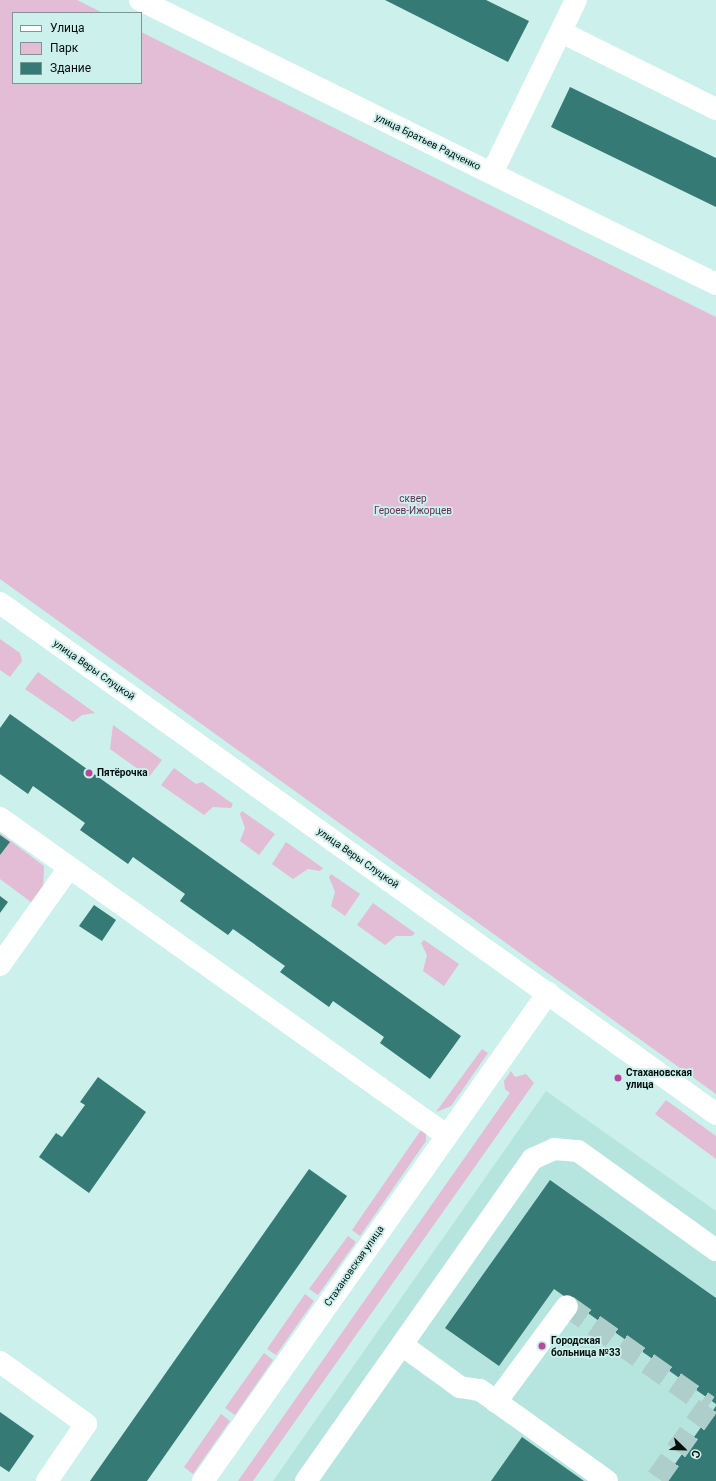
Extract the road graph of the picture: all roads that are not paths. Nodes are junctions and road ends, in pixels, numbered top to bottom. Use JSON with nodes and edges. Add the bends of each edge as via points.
{"nodes":[{"id":1,"x":140,"y":0,"type":"edge"},
{"id":2,"x":576,"y":0,"type":"edge"},
{"id":3,"x":561,"y":32,"type":"junction"},
{"id":4,"x":716,"y":109,"type":"edge"},
{"id":5,"x":492,"y":173,"type":"junction"},
{"id":6,"x":716,"y":284,"type":"edge"},
{"id":7,"x":0,"y":603,"type":"edge"},
{"id":8,"x":0,"y":818,"type":"edge"},
{"id":9,"x":69,"y":868,"type":"junction"},
{"id":10,"x":0,"y":964,"type":"edge"},
{"id":11,"x":548,"y":993,"type":"junction"},
{"id":12,"x":716,"y":1114,"type":"edge"},
{"id":13,"x":446,"y":1135,"type":"junction"},
{"id":14,"x":716,"y":1250,"type":"edge"},
{"id":15,"x":567,"y":1306,"type":"dead end"},
{"id":16,"x":402,"y":1345,"type":"junction"},
{"id":17,"x":0,"y":1362,"type":"edge"},
{"id":18,"x":496,"y":1402,"type":"junction"},
{"id":19,"x":47,"y":1481,"type":"edge"},
{"id":20,"x":204,"y":1481,"type":"edge"},
{"id":21,"x":306,"y":1481,"type":"edge"},
{"id":22,"x":607,"y":1481,"type":"edge"}],
"edges":[{"from":1,"to":5,"type":"street","name":"улица Братьев Радченко"},
{"from":2,"to":3,"type":"street"},
{"from":3,"to":4,"type":"street"},
{"from":3,"to":5,"type":"street"},
{"from":5,"to":6,"type":"street","name":"улица Братьев Радченко"},
{"from":7,"to":11,"type":"street","name":"улица Веры Слуцкой"},
{"from":8,"to":9,"type":"street"},
{"from":9,"to":10,"type":"street"},
{"from":9,"to":13,"type":"street"},
{"from":11,"to":12,"type":"street","name":"улица Веры Слуцкой"},
{"from":11,"to":13,"type":"street","name":"Стахановская улица"},
{"from":13,"to":20,"type":"street","name":"Стахановская улица"},
{"from":14,"to":16,"type":"street","via":[[578,1152],[554,1149],[532,1159]]},
{"from":15,"to":18,"type":"street"},
{"from":16,"to":18,"type":"street","via":[[460,1387],[480,1390]]},
{"from":16,"to":21,"type":"street"},
{"from":17,"to":19,"type":"street","via":[[86,1424]]},
{"from":18,"to":22,"type":"street"}]}
